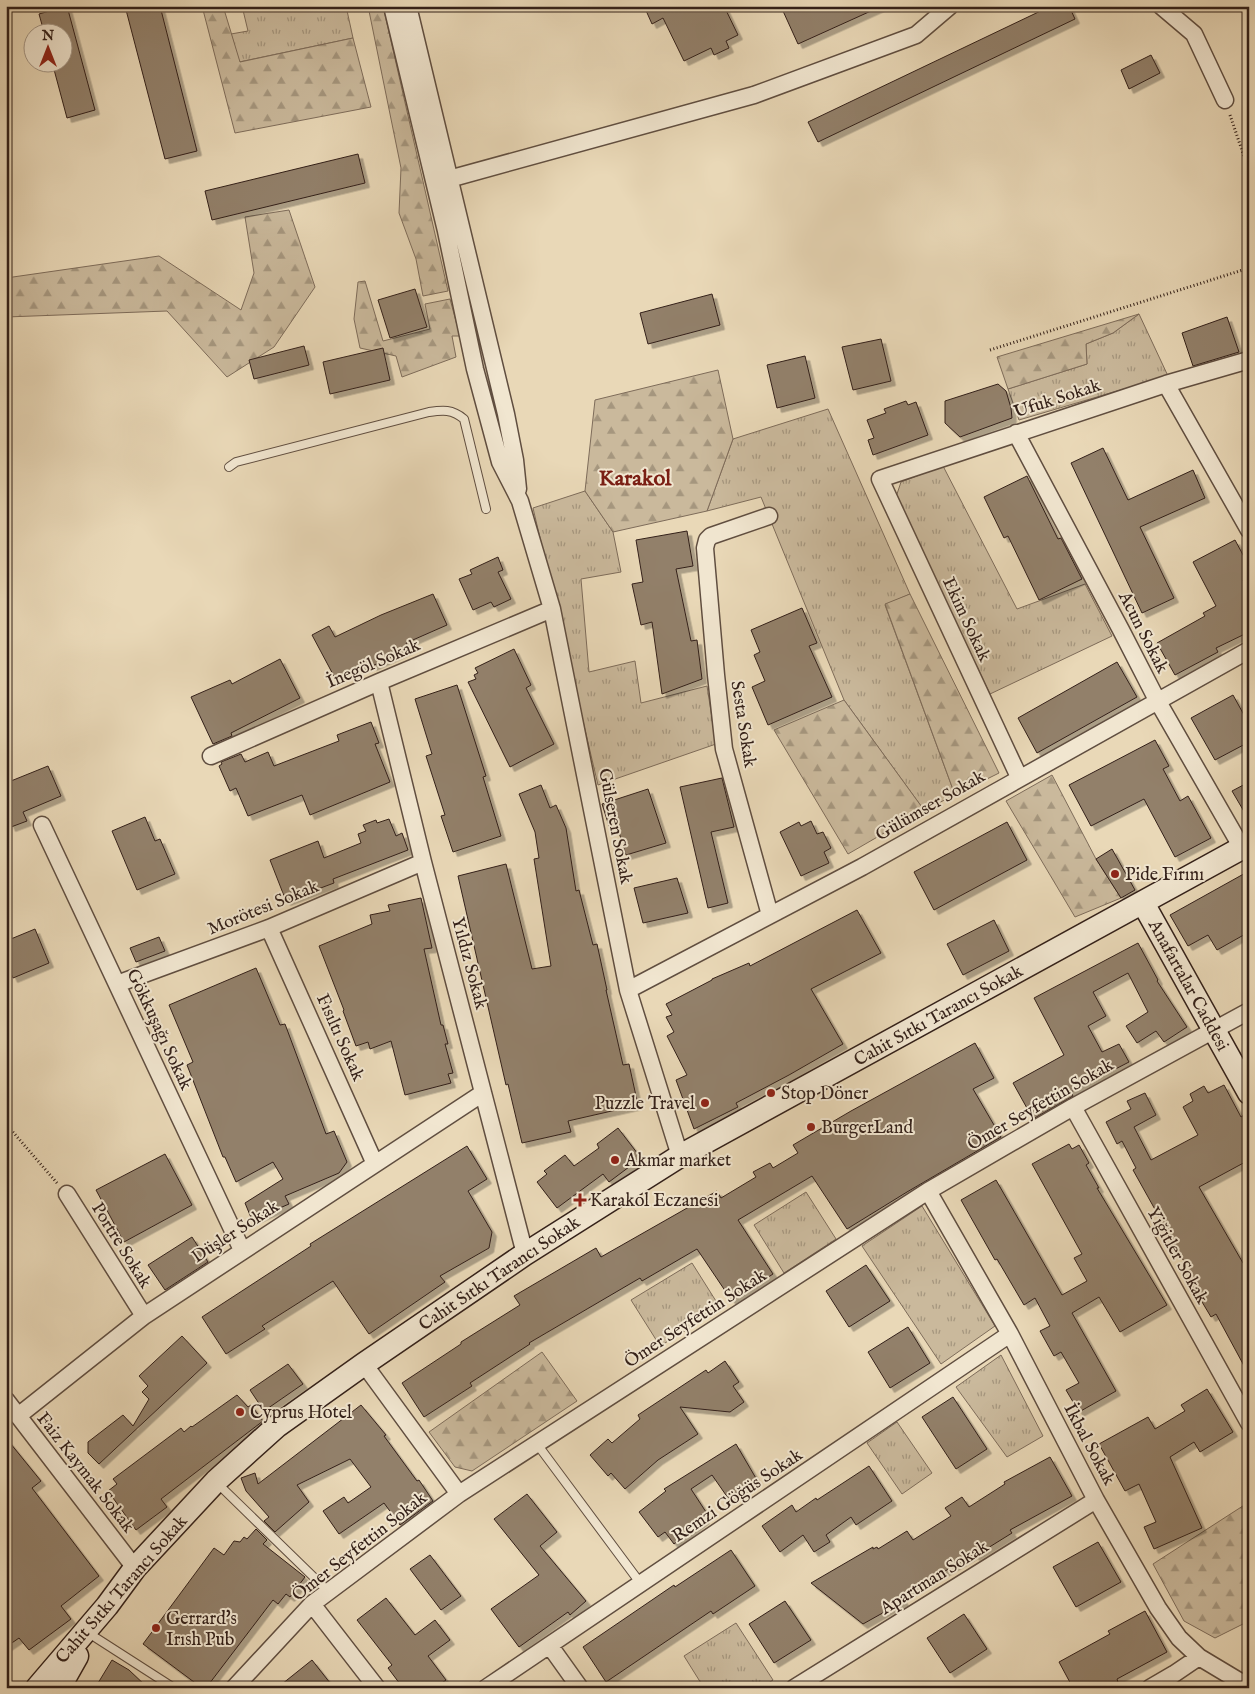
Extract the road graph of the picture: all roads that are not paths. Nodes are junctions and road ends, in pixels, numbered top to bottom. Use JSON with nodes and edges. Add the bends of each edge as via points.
{"nodes":[{"id":1,"x":392,"y":6,"type":"edge"},
{"id":2,"x":408,"y":6,"type":"edge"},
{"id":3,"x":950,"y":6,"type":"edge"},
{"id":4,"x":1161,"y":6,"type":"edge"},
{"id":5,"x":1225,"y":100,"type":"road end"},
{"id":6,"x":449,"y":179,"type":"junction"},
{"id":7,"x":1249,"y":360,"type":"edge"},
{"id":8,"x":1166,"y":384,"type":"junction"},
{"id":9,"x":1016,"y":433,"type":"junction"},
{"id":10,"x":229,"y":467,"type":"dead end"},
{"id":11,"x":880,"y":479,"type":"joint"},
{"id":12,"x":520,"y":501,"type":"junction"},
{"id":13,"x":486,"y":509,"type":"dead end"},
{"id":14,"x":769,"y":516,"type":"dead end"},
{"id":15,"x":1249,"y":530,"type":"edge"},
{"id":16,"x":552,"y":609,"type":"junction"},
{"id":17,"x":1249,"y":650,"type":"edge"},
{"id":18,"x":379,"y":682,"type":"junction"},
{"id":19,"x":1157,"y":700,"type":"junction"},
{"id":20,"x":211,"y":756,"type":"dead end"},
{"id":21,"x":1019,"y":777,"type":"junction"},
{"id":22,"x":42,"y":825,"type":"dead end"},
{"id":23,"x":1245,"y":846,"type":"edge"},
{"id":24,"x":423,"y":862,"type":"junction"},
{"id":25,"x":1143,"y":903,"type":"junction"},
{"id":26,"x":770,"y":915,"type":"junction"},
{"id":27,"x":269,"y":928,"type":"junction"},
{"id":28,"x":117,"y":984,"type":"junction"},
{"id":29,"x":628,"y":990,"type":"junction"},
{"id":30,"x":1249,"y":1011,"type":"edge"},
{"id":31,"x":1213,"y":1030,"type":"junction"},
{"id":32,"x":483,"y":1092,"type":"junction"},
{"id":33,"x":1249,"y":1093,"type":"edge"},
{"id":34,"x":1073,"y":1106,"type":"junction"},
{"id":35,"x":680,"y":1156,"type":"junction"},
{"id":36,"x":376,"y":1164,"type":"junction"},
{"id":37,"x":928,"y":1191,"type":"junction"},
{"id":38,"x":67,"y":1194,"type":"road end"},
{"id":39,"x":242,"y":1250,"type":"junction"},
{"id":40,"x":525,"y":1254,"type":"junction"},
{"id":41,"x":144,"y":1316,"type":"junction"},
{"id":42,"x":1010,"y":1334,"type":"junction"},
{"id":43,"x":364,"y":1364,"type":"junction"},
{"id":44,"x":6,"y":1400,"type":"edge"},
{"id":45,"x":18,"y":1416,"type":"junction"},
{"id":46,"x":1249,"y":1423,"type":"edge"},
{"id":47,"x":537,"y":1444,"type":"junction"},
{"id":48,"x":216,"y":1481,"type":"junction"},
{"id":49,"x":459,"y":1494,"type":"junction"},
{"id":50,"x":1096,"y":1500,"type":"junction"},
{"id":51,"x":135,"y":1568,"type":"junction"},
{"id":52,"x":642,"y":1584,"type":"junction"},
{"id":53,"x":328,"y":1592,"type":"junction"},
{"id":54,"x":312,"y":1604,"type":"junction"},
{"id":55,"x":107,"y":1606,"type":"junction"},
{"id":56,"x":90,"y":1634,"type":"junction"},
{"id":57,"x":550,"y":1646,"type":"junction"},
{"id":58,"x":1199,"y":1657,"type":"junction"},
{"id":59,"x":1249,"y":1687,"type":"edge"},
{"id":60,"x":37,"y":1688,"type":"edge"},
{"id":61,"x":59,"y":1688,"type":"edge"},
{"id":62,"x":174,"y":1688,"type":"edge"},
{"id":63,"x":234,"y":1688,"type":"edge"},
{"id":64,"x":377,"y":1688,"type":"edge"},
{"id":65,"x":486,"y":1688,"type":"edge"},
{"id":66,"x":580,"y":1688,"type":"edge"},
{"id":67,"x":794,"y":1688,"type":"edge"},
{"id":68,"x":1150,"y":1688,"type":"edge"}],
"edges":[{"from":1,"to":12,"type":"street","via":[[475,369],[500,462]]},
{"from":2,"to":6,"type":"street"},
{"from":3,"to":6,"type":"street","via":[[916,35],[754,95]]},
{"from":4,"to":5,"type":"street","via":[[1194,34]]},
{"from":6,"to":12,"type":"street","via":[[506,414]]},
{"from":7,"to":8,"type":"street","name":"Ufuk Sokak"},
{"from":8,"to":9,"type":"street","name":"Ufuk Sokak"},
{"from":8,"to":15,"type":"street"},
{"from":9,"to":11,"type":"street","name":"Ufuk Sokak"},
{"from":9,"to":19,"type":"street","name":"Acun Sokak"},
{"from":10,"to":13,"type":"lane","via":[[236,462],[446,409],[464,419]]},
{"from":11,"to":21,"type":"street","name":"Ekim Sokak"},
{"from":12,"to":16,"type":"street","name":"Gülseren Sokak"},
{"from":14,"to":26,"type":"street","name":"Sesta Sokak","via":[[711,536],[705,548],[724,749]]},
{"from":16,"to":18,"type":"street","name":"İnegöl Sokak"},
{"from":16,"to":29,"type":"street","name":"Gülseren Sokak"},
{"from":17,"to":19,"type":"street","name":"Gülümser Sokak"},
{"from":18,"to":20,"type":"street","name":"İnegöl Sokak"},
{"from":18,"to":24,"type":"street","name":"Yıldız Sokak"},
{"from":19,"to":21,"type":"street","name":"Gülümser Sokak"},
{"from":19,"to":23,"type":"street","name":"Acun Sokak"},
{"from":21,"to":26,"type":"street","name":"Gülümser Sokak","via":[[862,867]]},
{"from":22,"to":28,"type":"street","name":"Gökkuşağı Sokak"},
{"from":23,"to":25,"type":"street","name":"Cahit Sıtkı Tarancı Sokak"},
{"from":24,"to":27,"type":"street","name":"Morötesi Sokak"},
{"from":24,"to":32,"type":"street","name":"Yıldız Sokak"},
{"from":25,"to":31,"type":"street","name":"Anafartalar Caddesi"},
{"from":25,"to":35,"type":"street","name":"Cahit Sıtkı Tarancı Sokak"},
{"from":26,"to":29,"type":"street","name":"Gülümser Sokak"},
{"from":27,"to":28,"type":"street","name":"Morötesi Sokak"},
{"from":27,"to":36,"type":"street","name":"Fısıltı Sokak"},
{"from":28,"to":39,"type":"street","name":"Gökkuşağı Sokak"},
{"from":29,"to":35,"type":"street","name":"Gülseren Sokak"},
{"from":30,"to":31,"type":"street","name":"Ömer Seyfettin Sokak"},
{"from":31,"to":33,"type":"street","name":"Anafartalar Caddesi"},
{"from":31,"to":34,"type":"street","name":"Ömer Seyfettin Sokak"},
{"from":32,"to":36,"type":"street","name":"Düşler Sokak"},
{"from":32,"to":40,"type":"street","name":"Yıldız Sokak"},
{"from":34,"to":37,"type":"street","name":"Ömer Seyfettin Sokak"},
{"from":34,"to":46,"type":"street","name":"Yiğitler Sokak"},
{"from":35,"to":40,"type":"street","name":"Cahit Sıtkı Tarancı Sokak"},
{"from":36,"to":39,"type":"street","name":"Düşler Sokak"},
{"from":37,"to":42,"type":"street","name":"İkbal Sokak"},
{"from":37,"to":47,"type":"street","name":"Ömer Seyfettin Sokak"},
{"from":38,"to":41,"type":"street","name":"Portre Sokak"},
{"from":39,"to":41,"type":"street","name":"Düşler Sokak"},
{"from":40,"to":43,"type":"street","name":"Cahit Sıtkı Tarancı Sokak"},
{"from":41,"to":45,"type":"street","name":"Düşler Sokak"},
{"from":42,"to":50,"type":"street","name":"İkbal Sokak"},
{"from":42,"to":52,"type":"street","name":"Remzi Göğüs Sokak"},
{"from":43,"to":48,"type":"street","name":"Cahit Sıtkı Tarancı Sokak","via":[[277,1426]]},
{"from":43,"to":49,"type":"street"},
{"from":44,"to":45,"type":"street","name":"Faiz Kaymak Sokak"},
{"from":45,"to":51,"type":"street","name":"Faiz Kaymak Sokak"},
{"from":47,"to":49,"type":"street","name":"Ömer Seyfettin Sokak"},
{"from":47,"to":52,"type":"lane"},
{"from":48,"to":51,"type":"street","name":"Cahit Sıtkı Tarancı Sokak"},
{"from":48,"to":53,"type":"lane"},
{"from":49,"to":53,"type":"street","name":"Ömer Seyfettin Sokak"},
{"from":50,"to":58,"type":"street","name":"İkbal Sokak","via":[[1158,1608]]},
{"from":50,"to":67,"type":"street","name":"Apartman Sokak"},
{"from":51,"to":55,"type":"street","name":"Cahit Sıtkı Tarancı Sokak"},
{"from":52,"to":57,"type":"street","name":"Remzi Göğüs Sokak"},
{"from":53,"to":54,"type":"street","name":"Ömer Seyfettin Sokak"},
{"from":54,"to":63,"type":"street","name":"Ömer Seyfettin Sokak"},
{"from":54,"to":64,"type":"street"},
{"from":55,"to":56,"type":"street","name":"Cahit Sıtkı Tarancı Sokak"},
{"from":55,"to":60,"type":"street","name":"Cahit Sıtkı Tarancı Sokak"},
{"from":56,"to":61,"type":"street","name":"Cahit Sıtkı Tarancı Sokak"},
{"from":56,"to":62,"type":"lane"},
{"from":57,"to":65,"type":"street","name":"Remzi Göğüs Sokak"},
{"from":57,"to":66,"type":"street"},
{"from":58,"to":59,"type":"street","name":"İkbal Sokak"},
{"from":58,"to":68,"type":"street"}]}
